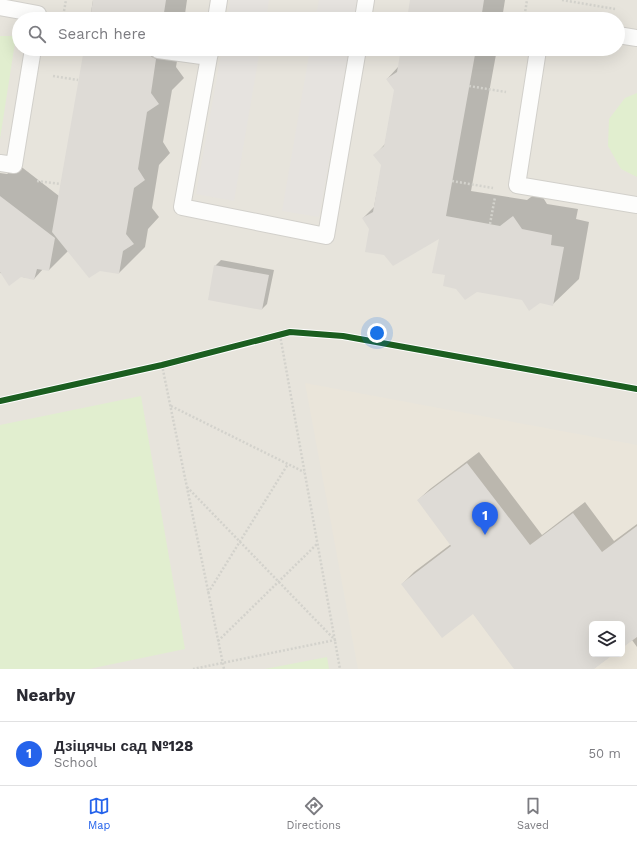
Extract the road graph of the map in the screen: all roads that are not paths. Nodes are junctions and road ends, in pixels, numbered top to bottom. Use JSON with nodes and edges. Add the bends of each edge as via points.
{"nodes":[{"id":1,"x":219,"y":0,"type":"edge"},
{"id":2,"x":366,"y":0,"type":"edge"},
{"id":3,"x":0,"y":8,"type":"edge"},
{"id":4,"x":25,"y":12,"type":"edge"},
{"id":5,"x":217,"y":12,"type":"edge"},
{"id":6,"x":364,"y":12,"type":"edge"},
{"id":7,"x":625,"y":36,"type":"edge"},
{"id":8,"x":637,"y":38,"type":"edge"},
{"id":9,"x":32,"y":56,"type":"edge"},
{"id":10,"x":209,"y":56,"type":"edge"},
{"id":11,"x":357,"y":56,"type":"edge"},
{"id":12,"x":536,"y":56,"type":"edge"},
{"id":13,"x":0,"y":163,"type":"edge"},
{"id":14,"x":637,"y":205,"type":"edge"}],
"edges":[{"from":1,"to":5,"type":"lane"},
{"from":2,"to":6,"type":"lane"},
{"from":3,"to":4,"type":"lane"},
{"from":7,"to":8,"type":"lane"},
{"from":9,"to":13,"type":"lane","via":[[14,165]]},
{"from":10,"to":11,"type":"lane","via":[[182,207],[326,236]]},
{"from":12,"to":14,"type":"lane","via":[[517,185]]}]}
